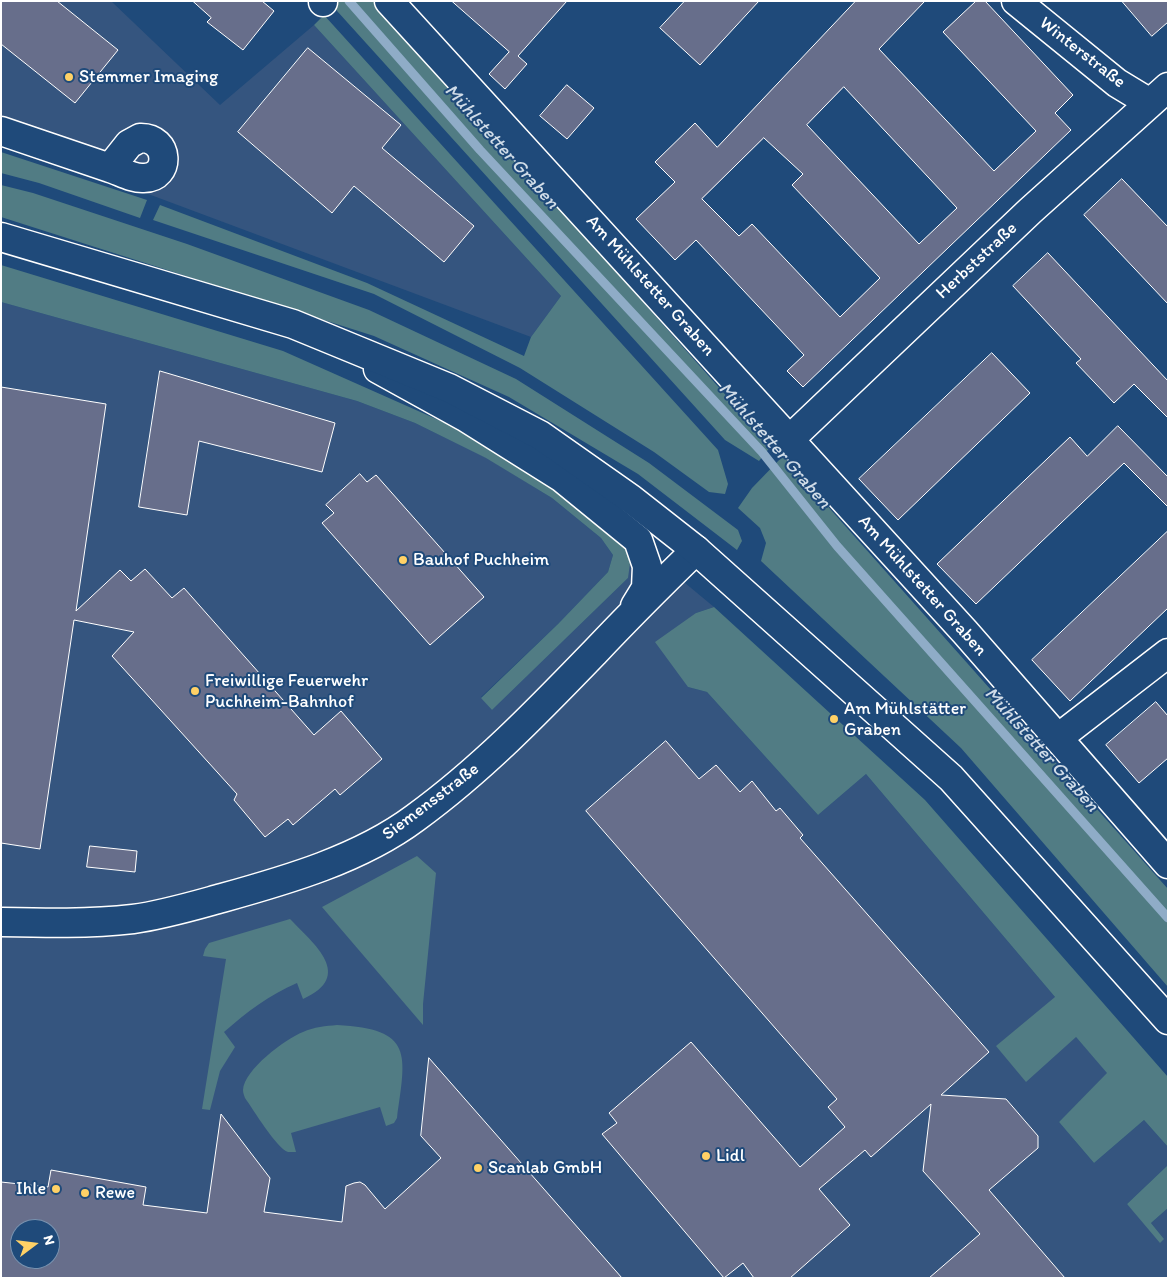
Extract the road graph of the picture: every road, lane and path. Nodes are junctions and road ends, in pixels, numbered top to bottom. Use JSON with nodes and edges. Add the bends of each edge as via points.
{"nodes":[{"id":1,"x":390,"y":1,"type":"edge"},
{"id":2,"x":1016,"y":1,"type":"edge"},
{"id":3,"x":1159,"y":95,"type":"edge"},
{"id":4,"x":1,"y":131,"type":"edge"},
{"id":5,"x":110,"y":168,"type":"dead end"},
{"id":6,"x":1,"y":237,"type":"edge"},
{"id":7,"x":293,"y":324,"type":"junction"},
{"id":8,"x":790,"y":440,"type":"junction"},
{"id":9,"x":696,"y":550,"type":"junction"},
{"id":10,"x":629,"y":617,"type":"junction"},
{"id":11,"x":1168,"y":653,"type":"edge"},
{"id":12,"x":1058,"y":738,"type":"junction"},
{"id":13,"x":1168,"y":864,"type":"edge"},
{"id":14,"x":1,"y":922,"type":"edge"},
{"id":15,"x":1168,"y":1020,"type":"edge"}],
"edges":[{"from":1,"to":8,"type":"street","name":"Am Mühlstetter Graben"},
{"from":2,"to":3,"type":"street","name":"Winterstraße","via":[[1117,83]]},
{"from":3,"to":8,"type":"street","name":"Herbststraße","via":[[965,272]]},
{"from":4,"to":5,"type":"street"},
{"from":6,"to":7,"type":"street"},
{"from":7,"to":9,"type":"street","via":[[449,388],[540,435]]},
{"from":7,"to":10,"type":"street","via":[[473,422],[562,478],[638,540],[647,566],[646,588]]},
{"from":8,"to":12,"type":"street","name":"Am Mühlstetter Graben"},
{"from":9,"to":10,"type":"street","name":"Siemensstraße"},
{"from":9,"to":15,"type":"street","via":[[951,778]]},
{"from":10,"to":14,"type":"street","name":"Siemensstraße","via":[[499,749],[415,819],[377,843],[288,880],[181,910],[89,923]]},
{"from":11,"to":12,"type":"street"},
{"from":12,"to":13,"type":"street","name":"Am Mühlstetter Graben"}]}
